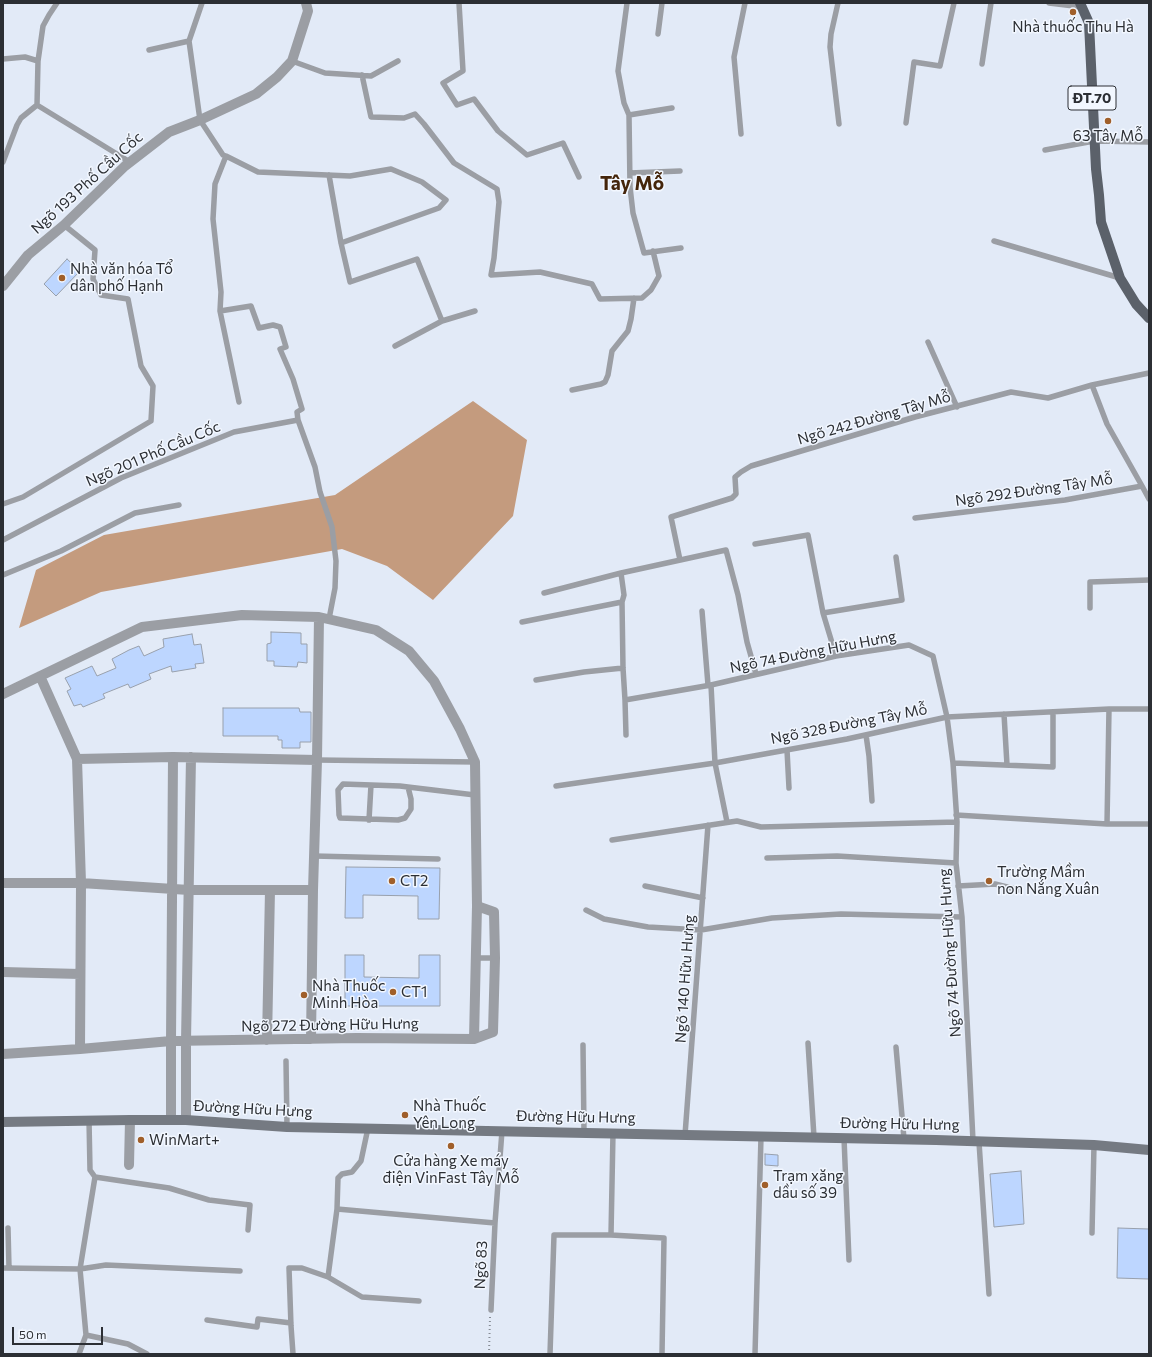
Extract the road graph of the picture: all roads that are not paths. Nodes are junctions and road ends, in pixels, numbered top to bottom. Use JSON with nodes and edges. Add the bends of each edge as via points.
{"nodes":[{"id":1,"x":57,"y":3,"type":"edge"},
{"id":2,"x":202,"y":3,"type":"edge"},
{"id":3,"x":306,"y":3,"type":"edge"},
{"id":4,"x":459,"y":3,"type":"edge"},
{"id":5,"x":627,"y":3,"type":"edge"},
{"id":6,"x":662,"y":3,"type":"edge"},
{"id":7,"x":745,"y":3,"type":"edge"},
{"id":8,"x":838,"y":3,"type":"edge"},
{"id":9,"x":954,"y":3,"type":"edge"},
{"id":10,"x":991,"y":3,"type":"edge"},
{"id":11,"x":1049,"y":3,"type":"edge"},
{"id":12,"x":1082,"y":5,"type":"edge"},
{"id":13,"x":658,"y":34,"type":"dead end"},
{"id":14,"x":189,"y":41,"type":"junction"},
{"id":15,"x":149,"y":50,"type":"dead end"},
{"id":16,"x":3,"y":59,"type":"edge"},
{"id":17,"x":38,"y":61,"type":"junction"},
{"id":18,"x":292,"y":61,"type":"junction"},
{"id":19,"x":398,"y":61,"type":"dead end"},
{"id":20,"x":982,"y":64,"type":"dead end"},
{"id":21,"x":362,"y":75,"type":"junction"},
{"id":22,"x":37,"y":105,"type":"junction"},
{"id":23,"x":672,"y":108,"type":"dead end"},
{"id":24,"x":629,"y":115,"type":"junction"},
{"id":25,"x":200,"y":120,"type":"junction"},
{"id":26,"x":906,"y":123,"type":"dead end"},
{"id":27,"x":839,"y":124,"type":"dead end"},
{"id":28,"x":741,"y":134,"type":"dead end"},
{"id":29,"x":1094,"y":141,"type":"junction"},
{"id":30,"x":1149,"y":142,"type":"edge"},
{"id":31,"x":1045,"y":150,"type":"dead end"},
{"id":32,"x":226,"y":156,"type":"junction"},
{"id":33,"x":3,"y":162,"type":"edge"},
{"id":34,"x":130,"y":162,"type":"junction"},
{"id":35,"x":680,"y":171,"type":"dead end"},
{"id":36,"x":630,"y":173,"type":"junction"},
{"id":37,"x":329,"y":175,"type":"junction"},
{"id":38,"x":579,"y":177,"type":"dead end"},
{"id":39,"x":64,"y":225,"type":"junction"},
{"id":40,"x":994,"y":241,"type":"dead end"},
{"id":41,"x":341,"y":243,"type":"junction"},
{"id":42,"x":681,"y":248,"type":"dead end"},
{"id":43,"x":653,"y":251,"type":"junction"},
{"id":44,"x":1120,"y":278,"type":"junction"},
{"id":45,"x":3,"y":286,"type":"edge"},
{"id":46,"x":634,"y":298,"type":"junction"},
{"id":47,"x":220,"y":311,"type":"junction"},
{"id":48,"x":475,"y":311,"type":"dead end"},
{"id":49,"x":1149,"y":318,"type":"edge"},
{"id":50,"x":442,"y":321,"type":"junction"},
{"id":51,"x":928,"y":342,"type":"dead end"},
{"id":52,"x":395,"y":346,"type":"dead end"},
{"id":53,"x":1149,"y":373,"type":"edge"},
{"id":54,"x":1092,"y":385,"type":"junction"},
{"id":55,"x":572,"y":390,"type":"dead end"},
{"id":56,"x":239,"y":402,"type":"dead end"},
{"id":57,"x":957,"y":406,"type":"junction"},
{"id":58,"x":298,"y":420,"type":"junction"},
{"id":59,"x":1142,"y":486,"type":"junction"},
{"id":60,"x":1149,"y":499,"type":"edge"},
{"id":61,"x":3,"y":504,"type":"edge"},
{"id":62,"x":179,"y":505,"type":"dead end"},
{"id":63,"x":915,"y":518,"type":"dead end"},
{"id":64,"x":3,"y":540,"type":"edge"},
{"id":65,"x":755,"y":544,"type":"dead end"},
{"id":66,"x":896,"y":557,"type":"dead end"},
{"id":67,"x":680,"y":560,"type":"junction"},
{"id":68,"x":621,"y":573,"type":"junction"},
{"id":69,"x":3,"y":575,"type":"edge"},
{"id":70,"x":1149,"y":580,"type":"edge"},
{"id":71,"x":544,"y":593,"type":"dead end"},
{"id":72,"x":622,"y":602,"type":"junction"},
{"id":73,"x":1090,"y":608,"type":"dead end"},
{"id":74,"x":702,"y":611,"type":"dead end"},
{"id":75,"x":823,"y":613,"type":"junction"},
{"id":76,"x":319,"y":617,"type":"junction"},
{"id":77,"x":329,"y":619,"type":"junction"},
{"id":78,"x":522,"y":622,"type":"dead end"},
{"id":79,"x":836,"y":656,"type":"junction"},
{"id":80,"x":623,"y":668,"type":"junction"},
{"id":81,"x":756,"y":674,"type":"junction"},
{"id":82,"x":40,"y":676,"type":"junction"},
{"id":83,"x":536,"y":680,"type":"dead end"},
{"id":84,"x":709,"y":685,"type":"junction"},
{"id":85,"x":3,"y":694,"type":"edge"},
{"id":86,"x":626,"y":700,"type":"junction"},
{"id":87,"x":1109,"y":709,"type":"junction"},
{"id":88,"x":1149,"y":709,"type":"edge"},
{"id":89,"x":1053,"y":712,"type":"junction"},
{"id":90,"x":1004,"y":714,"type":"junction"},
{"id":91,"x":947,"y":717,"type":"junction"},
{"id":92,"x":626,"y":735,"type":"dead end"},
{"id":93,"x":866,"y":735,"type":"junction"},
{"id":94,"x":787,"y":750,"type":"junction"},
{"id":95,"x":173,"y":757,"type":"junction"},
{"id":96,"x":191,"y":757,"type":"junction"},
{"id":97,"x":78,"y":759,"type":"junction"},
{"id":98,"x":317,"y":760,"type":"junction"},
{"id":99,"x":475,"y":762,"type":"junction"},
{"id":100,"x":715,"y":762,"type":"junction"},
{"id":101,"x":953,"y":763,"type":"junction"},
{"id":102,"x":1007,"y":765,"type":"junction"},
{"id":103,"x":371,"y":785,"type":"junction"},
{"id":104,"x":556,"y":786,"type":"dead end"},
{"id":105,"x":408,"y":787,"type":"junction"},
{"id":106,"x":789,"y":788,"type":"dead end"},
{"id":107,"x":475,"y":795,"type":"junction"},
{"id":108,"x":872,"y":802,"type":"dead end"},
{"id":109,"x":956,"y":815,"type":"junction"},
{"id":110,"x":369,"y":820,"type":"junction"},
{"id":111,"x":727,"y":822,"type":"junction"},
{"id":112,"x":957,"y":822,"type":"junction"},
{"id":113,"x":1107,"y":824,"type":"junction"},
{"id":114,"x":1149,"y":824,"type":"edge"},
{"id":115,"x":708,"y":825,"type":"junction"},
{"id":116,"x":612,"y":840,"type":"dead end"},
{"id":117,"x":314,"y":856,"type":"junction"},
{"id":118,"x":767,"y":858,"type":"dead end"},
{"id":119,"x":438,"y":859,"type":"dead end"},
{"id":120,"x":956,"y":863,"type":"junction"},
{"id":121,"x":3,"y":883,"type":"edge"},
{"id":122,"x":81,"y":883,"type":"junction"},
{"id":123,"x":645,"y":886,"type":"dead end"},
{"id":124,"x":958,"y":886,"type":"junction"},
{"id":125,"x":172,"y":889,"type":"junction"},
{"id":126,"x":188,"y":890,"type":"junction"},
{"id":127,"x":270,"y":890,"type":"junction"},
{"id":128,"x":313,"y":890,"type":"junction"},
{"id":129,"x":1019,"y":890,"type":"dead end"},
{"id":130,"x":702,"y":898,"type":"junction"},
{"id":131,"x":477,"y":906,"type":"junction"},
{"id":132,"x":586,"y":910,"type":"dead end"},
{"id":133,"x":962,"y":917,"type":"junction"},
{"id":134,"x":701,"y":930,"type":"junction"},
{"id":135,"x":476,"y":958,"type":"junction"},
{"id":136,"x":495,"y":958,"type":"junction"},
{"id":137,"x":3,"y":972,"type":"edge"},
{"id":138,"x":80,"y":974,"type":"junction"},
{"id":139,"x":311,"y":1039,"type":"junction"},
{"id":140,"x":474,"y":1039,"type":"junction"},
{"id":141,"x":267,"y":1040,"type":"junction"},
{"id":142,"x":171,"y":1041,"type":"junction"},
{"id":143,"x":186,"y":1041,"type":"junction"},
{"id":144,"x":808,"y":1043,"type":"dead end"},
{"id":145,"x":583,"y":1045,"type":"dead end"},
{"id":146,"x":896,"y":1047,"type":"dead end"},
{"id":147,"x":80,"y":1049,"type":"junction"},
{"id":148,"x":3,"y":1054,"type":"edge"},
{"id":149,"x":286,"y":1061,"type":"dead end"},
{"id":150,"x":89,"y":1120,"type":"junction"},
{"id":151,"x":130,"y":1120,"type":"junction"},
{"id":152,"x":172,"y":1120,"type":"junction"},
{"id":153,"x":186,"y":1120,"type":"junction"},
{"id":154,"x":3,"y":1122,"type":"edge"},
{"id":155,"x":287,"y":1127,"type":"junction"},
{"id":156,"x":368,"y":1128,"type":"junction"},
{"id":157,"x":502,"y":1131,"type":"junction"},
{"id":158,"x":584,"y":1132,"type":"junction"},
{"id":159,"x":613,"y":1133,"type":"junction"},
{"id":160,"x":685,"y":1134,"type":"junction"},
{"id":161,"x":761,"y":1137,"type":"junction"},
{"id":162,"x":814,"y":1137,"type":"junction"},
{"id":163,"x":844,"y":1138,"type":"junction"},
{"id":164,"x":904,"y":1139,"type":"junction"},
{"id":165,"x":976,"y":1142,"type":"junction"},
{"id":166,"x":1094,"y":1146,"type":"junction"},
{"id":167,"x":1149,"y":1150,"type":"edge"},
{"id":168,"x":130,"y":1165,"type":"dead end"},
{"id":169,"x":95,"y":1177,"type":"junction"},
{"id":170,"x":337,"y":1210,"type":"junction"},
{"id":171,"x":495,"y":1222,"type":"junction"},
{"id":172,"x":8,"y":1228,"type":"dead end"},
{"id":173,"x":248,"y":1230,"type":"dead end"},
{"id":174,"x":1092,"y":1233,"type":"dead end"},
{"id":175,"x":611,"y":1235,"type":"junction"},
{"id":176,"x":849,"y":1260,"type":"dead end"},
{"id":177,"x":6,"y":1268,"type":"edge"},
{"id":178,"x":80,"y":1269,"type":"junction"},
{"id":179,"x":240,"y":1271,"type":"dead end"},
{"id":180,"x":328,"y":1277,"type":"junction"},
{"id":181,"x":990,"y":1294,"type":"dead end"},
{"id":182,"x":419,"y":1301,"type":"dead end"},
{"id":183,"x":491,"y":1310,"type":"road end"},
{"id":184,"x":207,"y":1320,"type":"dead end"},
{"id":185,"x":291,"y":1323,"type":"junction"},
{"id":186,"x":86,"y":1335,"type":"junction"},
{"id":187,"x":79,"y":1354,"type":"edge"},
{"id":188,"x":147,"y":1354,"type":"edge"},
{"id":189,"x":293,"y":1354,"type":"edge"},
{"id":190,"x":550,"y":1354,"type":"edge"},
{"id":191,"x":662,"y":1354,"type":"edge"},
{"id":192,"x":755,"y":1354,"type":"edge"}],
"edges":[{"from":1,"to":17,"type":"lane","via":[[43,26]]},
{"from":2,"to":14,"type":"lane"},
{"from":3,"to":18,"type":"street","name":"Ngõ 193 Phố Cầu Cốc","via":[[308,11]]},
{"from":4,"to":38,"type":"lane","via":[[463,71],[443,83],[457,105],[474,99],[498,131],[527,155],[563,143]]},
{"from":5,"to":24,"type":"lane","via":[[618,71]]},
{"from":6,"to":13,"type":"lane"},
{"from":7,"to":28,"type":"lane","via":[[734,57]]},
{"from":8,"to":27,"type":"lane","via":[[830,47]]},
{"from":9,"to":26,"type":"lane","via":[[940,66],[914,62]]},
{"from":10,"to":20,"type":"lane"},
{"from":11,"to":12,"type":"lane"},
{"from":12,"to":29,"type":"main road","number":"ĐT.70","via":[[1089,23]]},
{"from":14,"to":15,"type":"lane"},
{"from":14,"to":25,"type":"lane"},
{"from":16,"to":17,"type":"lane","via":[[25,57]]},
{"from":17,"to":22,"type":"lane"},
{"from":18,"to":21,"type":"lane","via":[[325,73]]},
{"from":18,"to":25,"type":"street","name":"Ngõ 193 Phố Cầu Cốc","via":[[277,78],[256,94]]},
{"from":19,"to":21,"type":"lane","via":[[371,76]]},
{"from":21,"to":46,"type":"lane","via":[[371,117],[404,118],[415,114],[454,163],[497,189],[499,202],[491,275],[540,272],[592,284],[600,299]]},
{"from":22,"to":33,"type":"lane","via":[[21,118]]},
{"from":22,"to":34,"type":"lane"},
{"from":23,"to":24,"type":"lane"},
{"from":24,"to":36,"type":"lane"},
{"from":25,"to":32,"type":"lane"},
{"from":25,"to":34,"type":"street","name":"Ngõ 193 Phố Cầu Cốc","via":[[169,132]]},
{"from":29,"to":30,"type":"lane"},
{"from":29,"to":31,"type":"lane"},
{"from":29,"to":44,"type":"main road","number":"ĐT.70","via":[[1101,222]]},
{"from":32,"to":37,"type":"lane","via":[[258,172]]},
{"from":32,"to":47,"type":"lane","via":[[215,184],[213,219],[221,292]]},
{"from":34,"to":39,"type":"street","name":"Ngõ 193 Phố Cầu Cốc"},
{"from":35,"to":36,"type":"lane"},
{"from":36,"to":43,"type":"lane","via":[[633,213],[641,245],[644,253]]},
{"from":37,"to":41,"type":"lane"},
{"from":37,"to":41,"type":"lane","via":[[350,176],[391,169],[422,182],[446,200],[439,208]]},
{"from":39,"to":45,"type":"street","name":"Ngõ 193 Phố Cầu Cốc","via":[[28,255]]},
{"from":39,"to":61,"type":"lane","via":[[95,250],[93,279],[101,295],[128,299],[141,366],[153,386],[151,421],[23,497]]},
{"from":40,"to":44,"type":"lane"},
{"from":41,"to":50,"type":"lane","via":[[350,282],[418,259]]},
{"from":42,"to":43,"type":"lane"},
{"from":43,"to":46,"type":"lane","via":[[659,276],[651,290],[642,298]]},
{"from":44,"to":49,"type":"main road","number":"ĐT.70","via":[[1136,304]]},
{"from":46,"to":55,"type":"lane","via":[[628,331],[612,351],[605,382]]},
{"from":47,"to":56,"type":"lane"},
{"from":47,"to":58,"type":"lane","via":[[251,306],[259,328],[273,325],[280,327],[286,347],[280,349],[302,409],[297,412]]},
{"from":48,"to":50,"type":"lane"},
{"from":50,"to":52,"type":"lane"},
{"from":51,"to":57,"type":"lane"},
{"from":53,"to":54,"type":"lane","name":"Ngõ 242 Đường Tây Mỗ"},
{"from":54,"to":57,"type":"lane","name":"Ngõ 242 Đường Tây Mỗ","via":[[1048,398],[1012,392]]},
{"from":54,"to":59,"type":"lane","via":[[1107,424]]},
{"from":57,"to":67,"type":"lane","name":"Ngõ 242 Đường Tây Mỗ","via":[[751,466],[735,478],[736,494],[732,498],[671,517]]},
{"from":58,"to":64,"type":"lane","name":"Ngõ 201 Phố Cầu Cốc","via":[[234,432],[121,478]]},
{"from":58,"to":77,"type":"lane","via":[[332,526],[336,561],[335,588]]},
{"from":59,"to":60,"type":"lane"},
{"from":59,"to":63,"type":"lane","name":"Ngõ 292 Đường Tây Mỗ","via":[[1065,500]]},
{"from":62,"to":69,"type":"lane","via":[[135,513],[61,551]]},
{"from":65,"to":75,"type":"lane","via":[[808,535]]},
{"from":66,"to":75,"type":"lane","via":[[902,600]]},
{"from":67,"to":68,"type":"lane"},
{"from":67,"to":81,"type":"lane","via":[[726,550]]},
{"from":68,"to":71,"type":"lane"},
{"from":68,"to":72,"type":"lane","via":[[624,595]]},
{"from":70,"to":73,"type":"lane","via":[[1090,582]]},
{"from":72,"to":78,"type":"lane"},
{"from":72,"to":80,"type":"lane"},
{"from":74,"to":84,"type":"lane"},
{"from":75,"to":79,"type":"lane"},
{"from":76,"to":77,"type":"street"},
{"from":76,"to":82,"type":"street","via":[[242,615],[142,627]]},
{"from":76,"to":98,"type":"street"},
{"from":77,"to":99,"type":"street","via":[[376,630],[409,651],[434,681]]},
{"from":79,"to":81,"type":"lane","name":"Ngõ 74 Đường Hữu Hưng"},
{"from":79,"to":91,"type":"lane","name":"Ngõ 74 Đường Hữu Hưng","via":[[909,645],[933,656]]},
{"from":80,"to":83,"type":"lane"},
{"from":80,"to":86,"type":"lane"},
{"from":81,"to":84,"type":"lane","name":"Ngõ 74 Đường Hữu Hưng"},
{"from":82,"to":85,"type":"street"},
{"from":82,"to":97,"type":"street"},
{"from":84,"to":86,"type":"lane","name":"Ngõ 74 Đường Hữu Hưng"},
{"from":84,"to":100,"type":"lane"},
{"from":86,"to":92,"type":"lane"},
{"from":87,"to":88,"type":"lane","name":"Ngõ 328 Đường Tây Mỗ"},
{"from":87,"to":89,"type":"lane","name":"Ngõ 328 Đường Tây Mỗ"},
{"from":87,"to":113,"type":"lane"},
{"from":89,"to":90,"type":"lane","name":"Ngõ 328 Đường Tây Mỗ"},
{"from":89,"to":102,"type":"lane","via":[[1053,767]]},
{"from":90,"to":91,"type":"lane","name":"Ngõ 328 Đường Tây Mỗ"},
{"from":90,"to":102,"type":"lane"},
{"from":91,"to":93,"type":"lane","name":"Ngõ 328 Đường Tây Mỗ"},
{"from":91,"to":101,"type":"lane","name":"Ngõ 74 Đường Hữu Hưng"},
{"from":93,"to":94,"type":"lane","name":"Ngõ 328 Đường Tây Mỗ"},
{"from":93,"to":108,"type":"lane"},
{"from":94,"to":100,"type":"lane","name":"Ngõ 328 Đường Tây Mỗ"},
{"from":94,"to":106,"type":"lane"},
{"from":95,"to":96,"type":"street"},
{"from":95,"to":97,"type":"street"},
{"from":95,"to":125,"type":"street"},
{"from":96,"to":98,"type":"street"},
{"from":96,"to":126,"type":"street"},
{"from":97,"to":122,"type":"street"},
{"from":98,"to":99,"type":"lane"},
{"from":98,"to":117,"type":"street"},
{"from":99,"to":107,"type":"street"},
{"from":100,"to":104,"type":"lane","name":"Ngõ 328 Đường Tây Mỗ"},
{"from":100,"to":111,"type":"lane"},
{"from":101,"to":102,"type":"lane"},
{"from":101,"to":109,"type":"lane","name":"Ngõ 74 Đường Hữu Hưng"},
{"from":103,"to":105,"type":"lane"},
{"from":103,"to":110,"type":"lane"},
{"from":103,"to":110,"type":"lane","via":[[343,784],[338,790],[340,818]]},
{"from":105,"to":107,"type":"lane"},
{"from":105,"to":110,"type":"lane","via":[[411,809],[404,818]]},
{"from":107,"to":131,"type":"street"},
{"from":109,"to":112,"type":"lane","name":"Ngõ 74 Đường Hữu Hưng"},
{"from":109,"to":113,"type":"lane"},
{"from":111,"to":112,"type":"lane","via":[[736,821],[761,827]]},
{"from":111,"to":115,"type":"lane"},
{"from":112,"to":120,"type":"lane","name":"Ngõ 74 Đường Hữu Hưng"},
{"from":113,"to":114,"type":"lane"},
{"from":115,"to":116,"type":"lane"},
{"from":115,"to":130,"type":"lane","name":"Ngõ 140 Hữu Hưng"},
{"from":117,"to":119,"type":"lane"},
{"from":117,"to":128,"type":"street"},
{"from":118,"to":120,"type":"lane","via":[[837,856]]},
{"from":120,"to":124,"type":"lane","name":"Ngõ 74 Đường Hữu Hưng"},
{"from":121,"to":122,"type":"street"},
{"from":122,"to":125,"type":"street"},
{"from":122,"to":138,"type":"street"},
{"from":123,"to":130,"type":"lane"},
{"from":124,"to":129,"type":"lane","via":[[995,884]]},
{"from":124,"to":133,"type":"lane","name":"Ngõ 74 Đường Hữu Hưng"},
{"from":125,"to":126,"type":"street"},
{"from":125,"to":142,"type":"street"},
{"from":126,"to":127,"type":"street"},
{"from":126,"to":143,"type":"street"},
{"from":127,"to":128,"type":"street"},
{"from":127,"to":141,"type":"street"},
{"from":128,"to":139,"type":"street"},
{"from":130,"to":134,"type":"lane","name":"Ngõ 140 Hữu Hưng"},
{"from":131,"to":135,"type":"street"},
{"from":131,"to":136,"type":"street","via":[[494,912]]},
{"from":132,"to":134,"type":"lane","via":[[604,920],[648,927]]},
{"from":133,"to":134,"type":"lane","via":[[841,914],[772,918]]},
{"from":133,"to":165,"type":"lane","name":"Ngõ 74 Đường Hữu Hưng"},
{"from":134,"to":160,"type":"lane","name":"Ngõ 140 Hữu Hưng"},
{"from":135,"to":136,"type":"lane"},
{"from":135,"to":140,"type":"street"},
{"from":136,"to":140,"type":"street","via":[[493,1032]]},
{"from":137,"to":138,"type":"street"},
{"from":138,"to":147,"type":"street"},
{"from":139,"to":140,"type":"street","name":"Ngõ 272 Đường Hữu Hưng"},
{"from":139,"to":141,"type":"street","name":"Ngõ 272 Đường Hữu Hưng"},
{"from":141,"to":143,"type":"street","name":"Ngõ 272 Đường Hữu Hưng"},
{"from":142,"to":143,"type":"street","name":"Ngõ 272 Đường Hữu Hưng"},
{"from":142,"to":147,"type":"street","name":"Ngõ 272 Đường Hữu Hưng"},
{"from":142,"to":152,"type":"street"},
{"from":143,"to":153,"type":"street"},
{"from":144,"to":162,"type":"lane"},
{"from":145,"to":158,"type":"lane"},
{"from":146,"to":164,"type":"lane"},
{"from":147,"to":148,"type":"street","name":"Ngõ 272 Đường Hữu Hưng"},
{"from":149,"to":155,"type":"lane"},
{"from":150,"to":151,"type":"main road","name":"Đường Hữu Hưng"},
{"from":150,"to":154,"type":"main road","name":"Đường Hữu Hưng"},
{"from":150,"to":169,"type":"lane","via":[[90,1170]]},
{"from":151,"to":152,"type":"main road","name":"Đường Hữu Hưng"},
{"from":151,"to":168,"type":"street"},
{"from":152,"to":153,"type":"main road","name":"Đường Hữu Hưng"},
{"from":153,"to":155,"type":"main road","name":"Đường Hữu Hưng"},
{"from":155,"to":156,"type":"main road","name":"Đường Hữu Hưng"},
{"from":156,"to":157,"type":"main road","name":"Đường Hữu Hưng"},
{"from":156,"to":170,"type":"lane","via":[[361,1161],[352,1172],[342,1174],[338,1178]]},
{"from":157,"to":158,"type":"main road","name":"Đường Hữu Hưng"},
{"from":157,"to":171,"type":"lane","name":"Ngõ 83"},
{"from":158,"to":159,"type":"main road","name":"Đường Hữu Hưng"},
{"from":159,"to":160,"type":"main road","name":"Đường Hữu Hưng"},
{"from":159,"to":175,"type":"lane"},
{"from":160,"to":161,"type":"main road","name":"Đường Hữu Hưng"},
{"from":161,"to":162,"type":"main road","name":"Đường Hữu Hưng"},
{"from":161,"to":192,"type":"lane"},
{"from":162,"to":163,"type":"main road","name":"Đường Hữu Hưng"},
{"from":163,"to":164,"type":"main road","name":"Đường Hữu Hưng"},
{"from":163,"to":176,"type":"lane"},
{"from":164,"to":165,"type":"main road","name":"Đường Hữu Hưng"},
{"from":165,"to":166,"type":"main road","name":"Đường Hữu Hưng"},
{"from":165,"to":181,"type":"lane","name":"Ngõ 74 Đường Hữu Hưng"},
{"from":166,"to":167,"type":"main road","name":"Đường Hữu Hưng"},
{"from":166,"to":174,"type":"lane"},
{"from":169,"to":173,"type":"lane","via":[[169,1188],[209,1200],[250,1204]]},
{"from":169,"to":178,"type":"lane"},
{"from":170,"to":171,"type":"lane"},
{"from":170,"to":180,"type":"lane"},
{"from":171,"to":183,"type":"lane","name":"Ngõ 83"},
{"from":172,"to":177,"type":"lane"},
{"from":175,"to":190,"type":"lane","via":[[554,1235]]},
{"from":175,"to":191,"type":"lane","via":[[664,1238]]},
{"from":177,"to":178,"type":"lane"},
{"from":178,"to":179,"type":"lane","via":[[106,1265]]},
{"from":178,"to":186,"type":"lane"},
{"from":180,"to":182,"type":"lane","via":[[362,1297]]},
{"from":180,"to":185,"type":"lane","via":[[302,1268],[289,1268]]},
{"from":184,"to":185,"type":"lane","via":[[257,1327],[258,1318]]},
{"from":185,"to":189,"type":"lane"},
{"from":186,"to":187,"type":"lane"},
{"from":186,"to":188,"type":"lane","via":[[128,1344]]}]}
